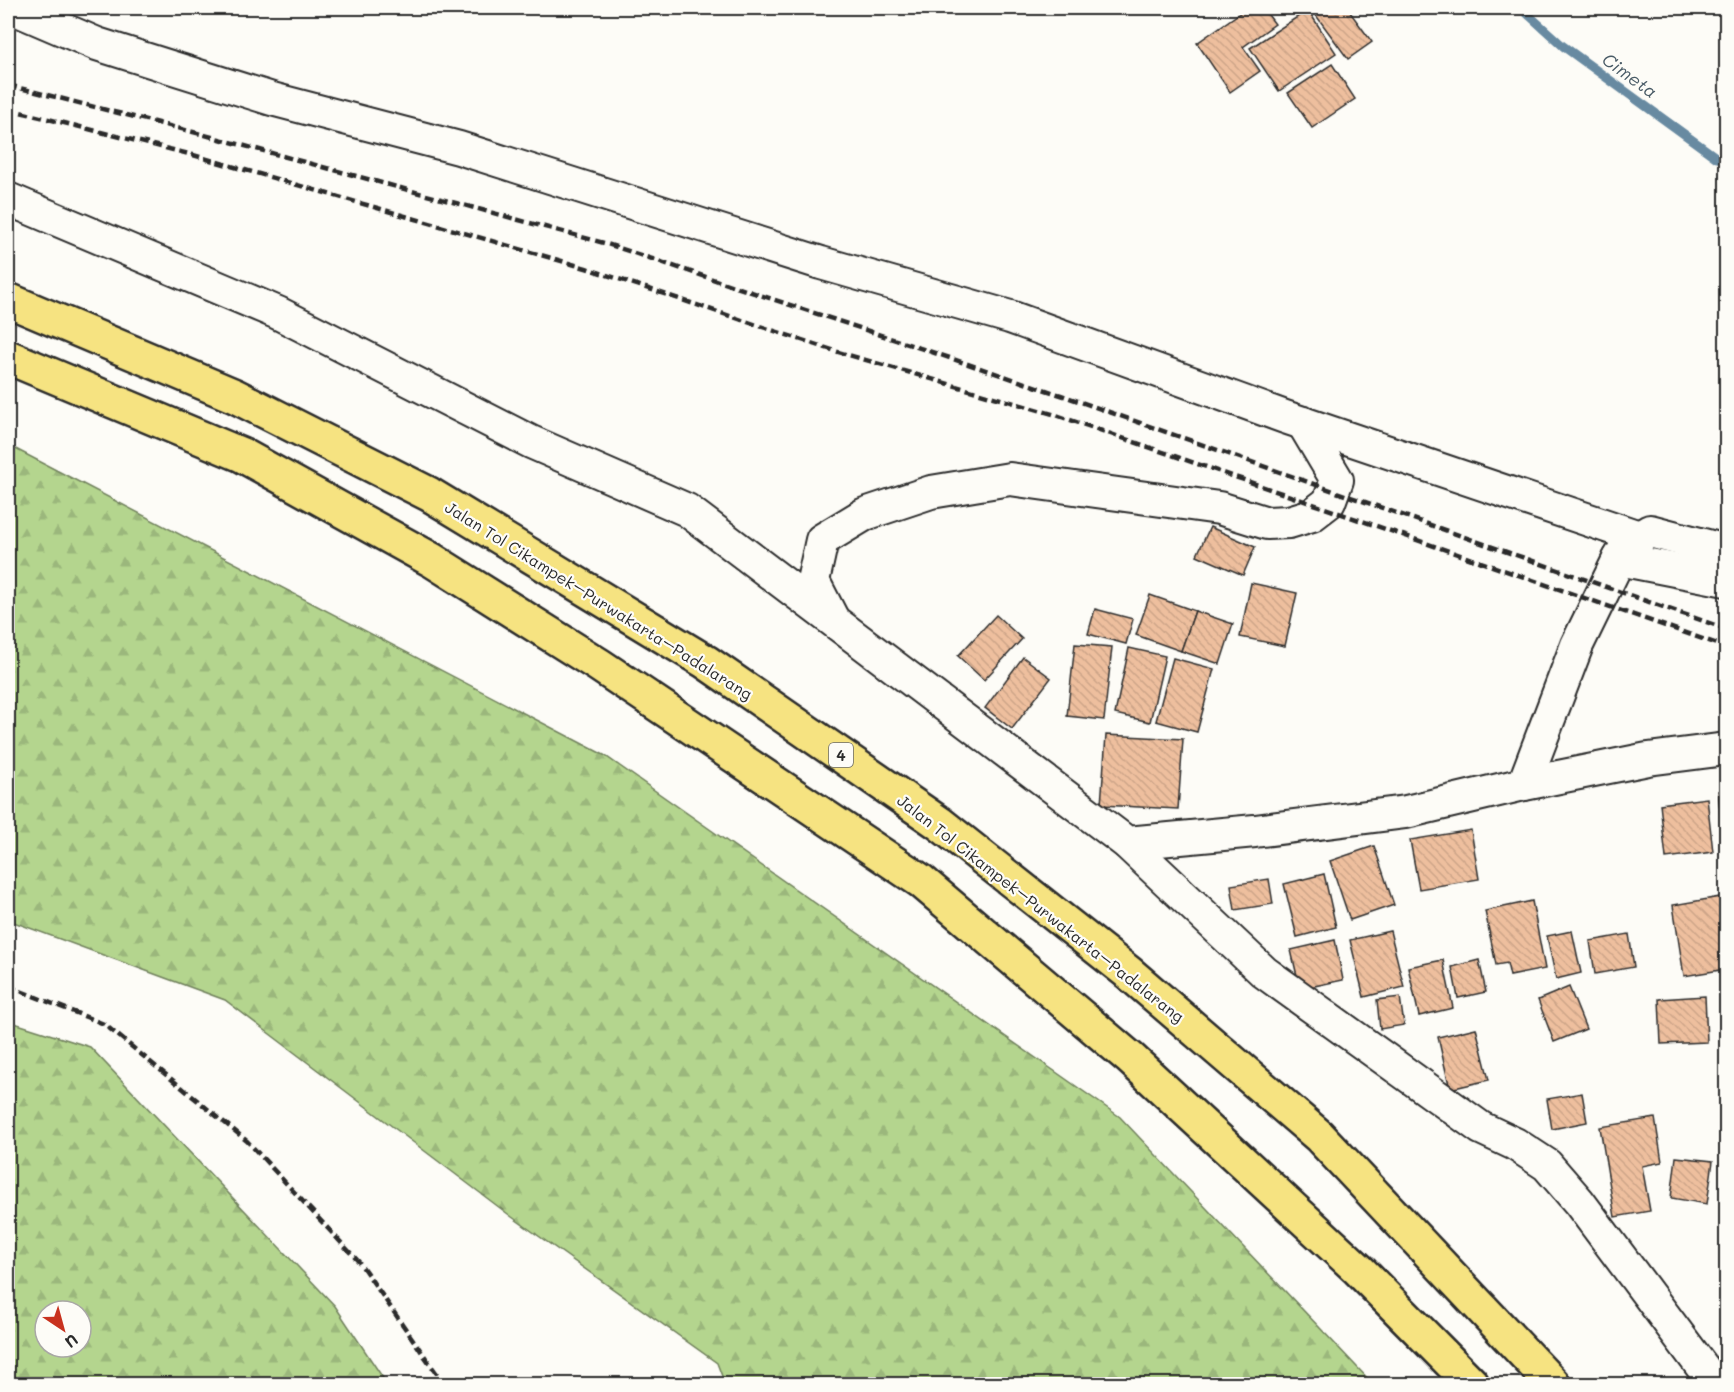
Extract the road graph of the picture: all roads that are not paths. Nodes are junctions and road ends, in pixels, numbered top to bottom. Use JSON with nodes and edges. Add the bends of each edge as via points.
{"nodes":[{"id":1,"x":13,"y":8,"type":"edge"},
{"id":2,"x":8,"y":199,"type":"edge"},
{"id":3,"x":8,"y":300,"type":"edge"},
{"id":4,"x":8,"y":357,"type":"edge"},
{"id":5,"x":1303,"y":423,"type":"junction"},
{"id":6,"x":1629,"y":548,"type":"junction"},
{"id":7,"x":1726,"y":551,"type":"edge"},
{"id":8,"x":1726,"y":580,"type":"edge"},
{"id":9,"x":834,"y":621,"type":"junction"},
{"id":10,"x":1726,"y":749,"type":"edge"},
{"id":11,"x":1524,"y":784,"type":"junction"},
{"id":12,"x":1127,"y":843,"type":"junction"},
{"id":13,"x":1472,"y":1384,"type":"edge"},
{"id":14,"x":1553,"y":1384,"type":"edge"},
{"id":15,"x":1715,"y":1384,"type":"edge"}],
"edges":[{"from":1,"to":5,"type":"street","via":[[97,44],[272,99],[459,148],[822,263],[1010,317]]},
{"from":2,"to":9,"type":"street","via":[[278,313],[531,442],[687,510]]},
{"from":3,"to":14,"type":"highway","name":"Jalan Tol Cikampek–Purwakarta–Padalarang","number":"4","via":[[235,396],[429,494],[706,662],[939,823],[1129,973],[1319,1136]]},
{"from":4,"to":13,"type":"highway","via":[[242,455],[432,560],[599,665],[921,881],[1130,1058],[1358,1269]]},
{"from":5,"to":6,"type":"street"},
{"from":5,"to":9,"type":"street","via":[[1337,480],[1329,502],[1312,515],[1267,524],[1219,508],[1010,479],[932,492],[866,514],[822,540],[813,581]]},
{"from":6,"to":7,"type":"street","via":[[1650,531]]},
{"from":6,"to":8,"type":"street"},
{"from":6,"to":11,"type":"street","via":[[1577,645]]},
{"from":9,"to":12,"type":"street"},
{"from":10,"to":11,"type":"street","via":[[1648,759]]},
{"from":11,"to":12,"type":"street","via":[[1406,812]]},
{"from":12,"to":15,"type":"street","via":[[1264,972],[1481,1128],[1547,1165]]}]}
